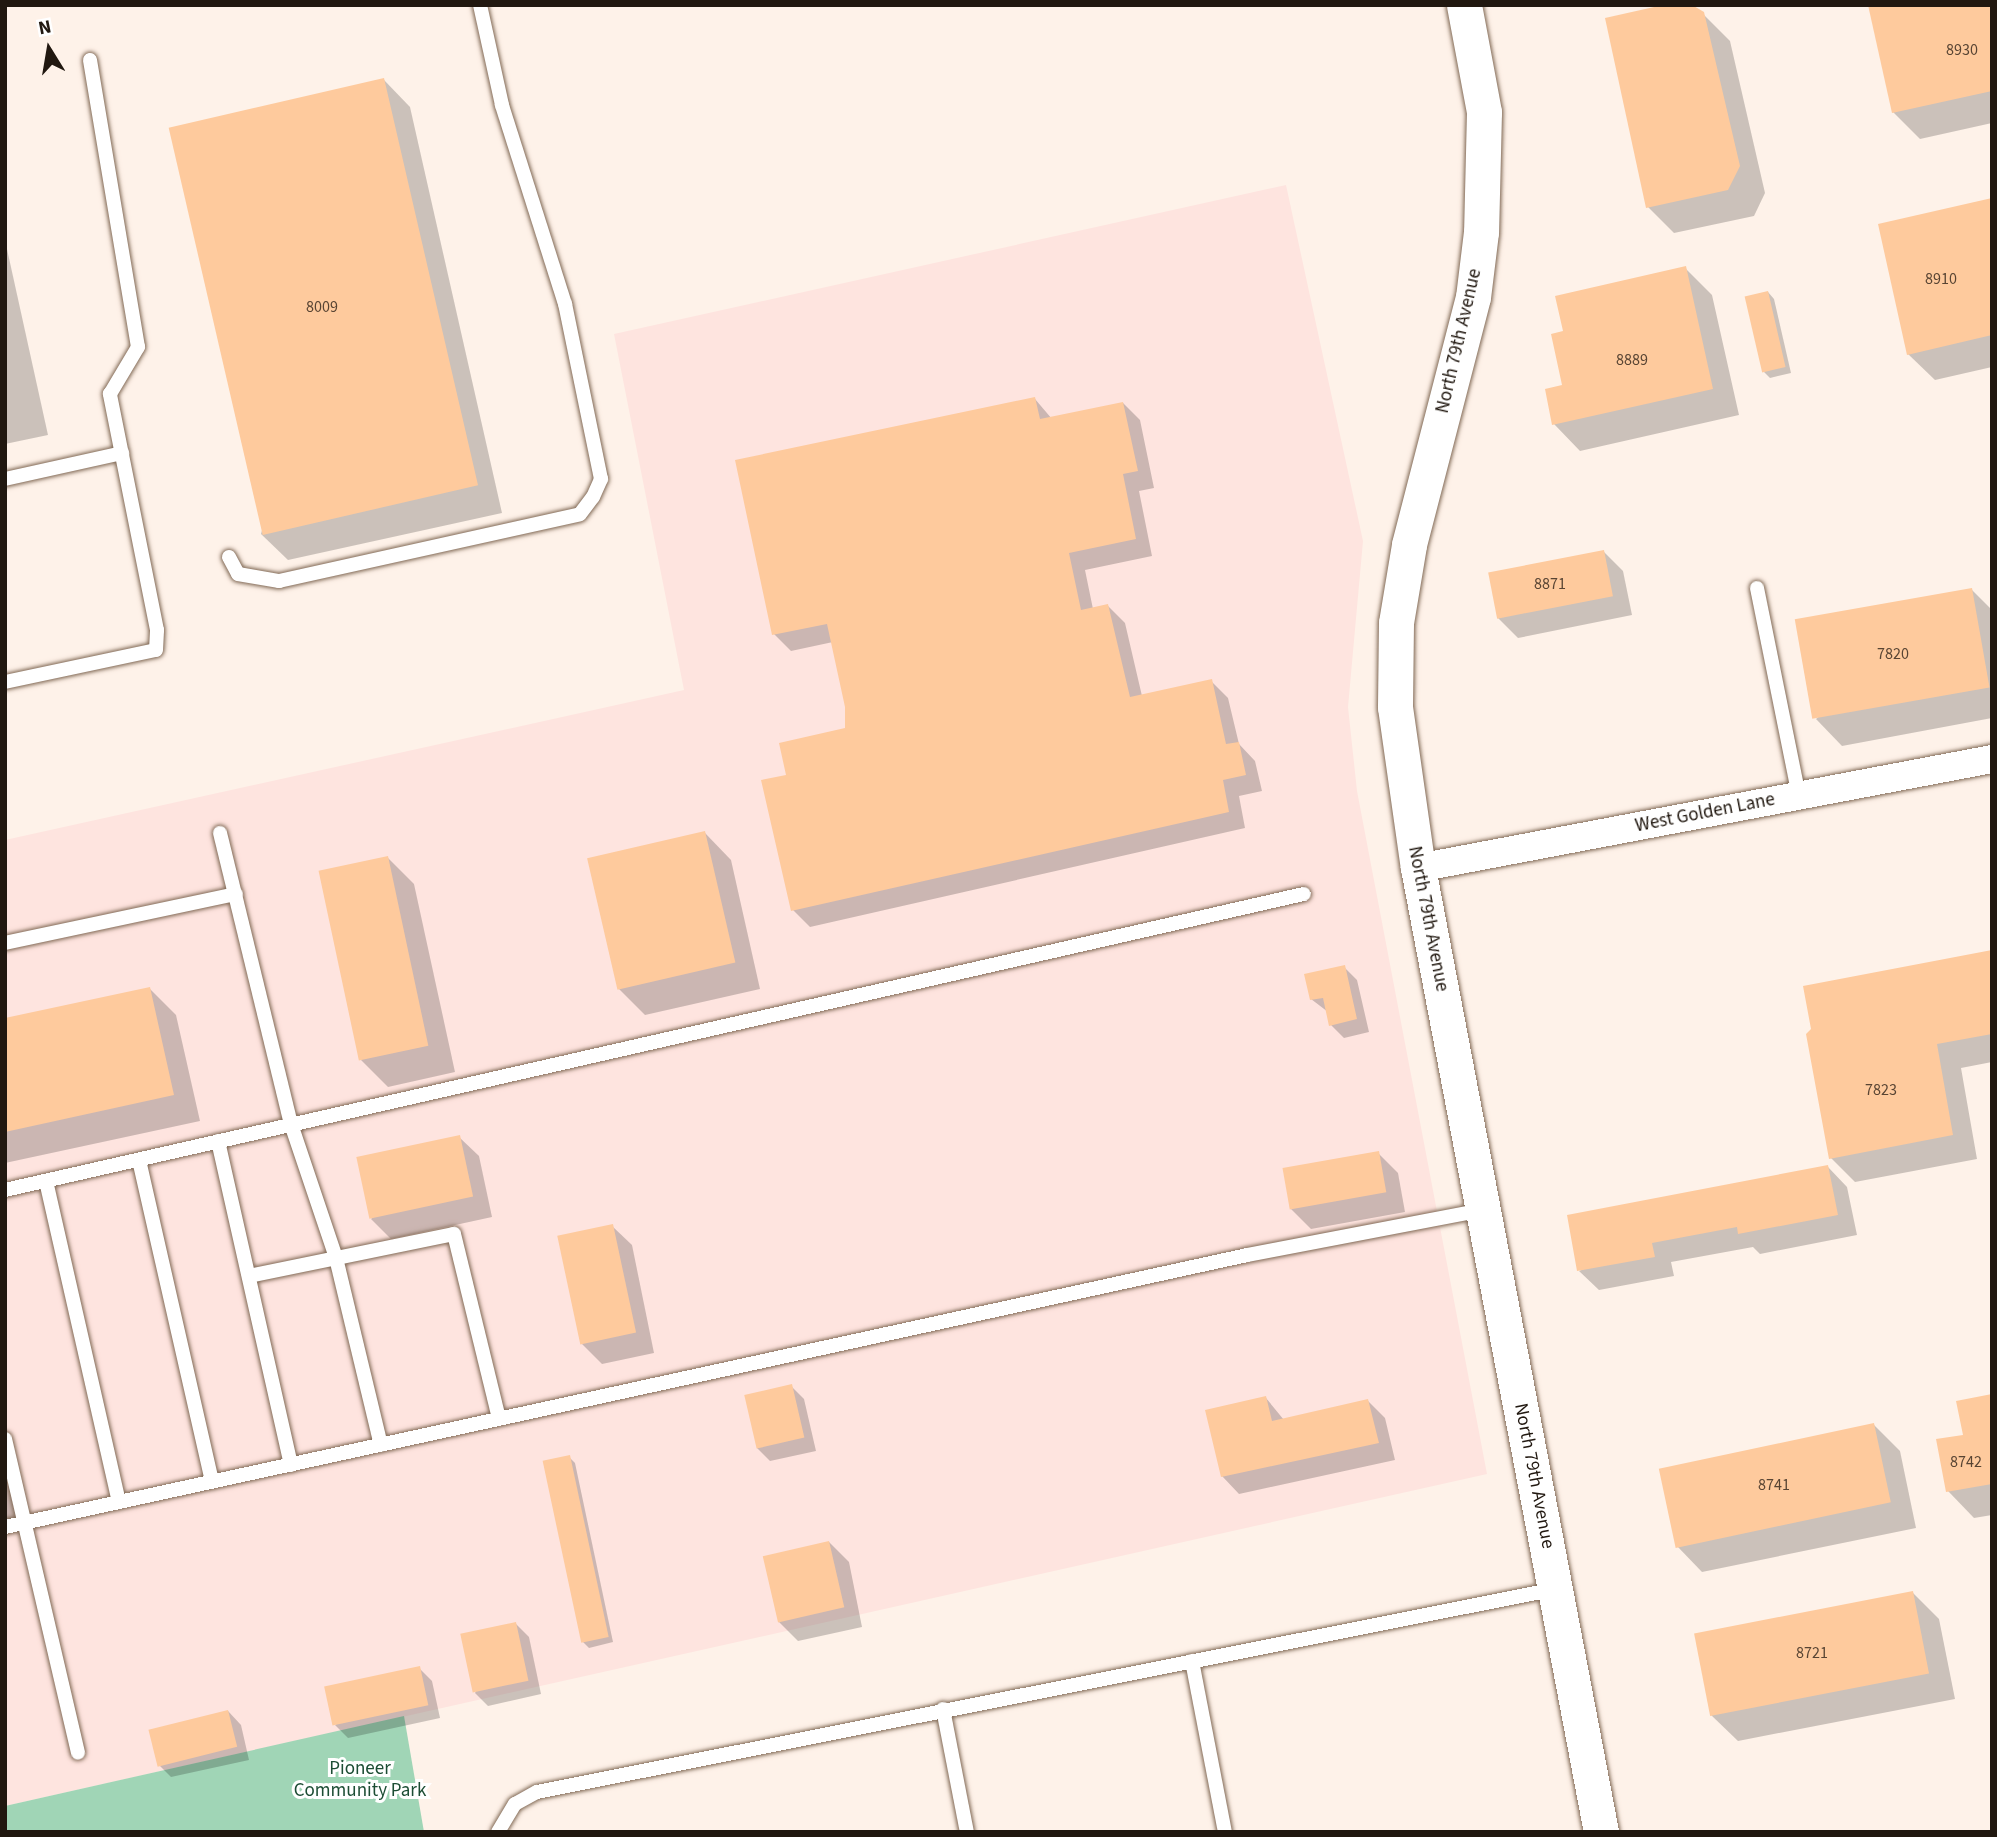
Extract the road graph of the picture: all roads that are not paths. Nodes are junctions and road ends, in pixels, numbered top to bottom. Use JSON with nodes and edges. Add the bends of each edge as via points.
{"nodes":[{"id":1,"x":480,"y":5,"type":"edge"},
{"id":2,"x":1464,"y":5,"type":"edge"},
{"id":3,"x":90,"y":60,"type":"dead end"},
{"id":4,"x":122,"y":453,"type":"junction"},
{"id":5,"x":5,"y":480,"type":"edge"},
{"id":6,"x":229,"y":556,"type":"dead end"},
{"id":7,"x":1758,"y":588,"type":"dead end"},
{"id":8,"x":5,"y":682,"type":"edge"},
{"id":9,"x":1992,"y":759,"type":"edge"},
{"id":10,"x":1799,"y":796,"type":"junction"},
{"id":11,"x":220,"y":833,"type":"dead end"},
{"id":12,"x":1418,"y":868,"type":"junction"},
{"id":13,"x":236,"y":894,"type":"junction"},
{"id":14,"x":1304,"y":894,"type":"dead end"},
{"id":15,"x":5,"y":943,"type":"edge"},
{"id":16,"x":291,"y":1124,"type":"junction"},
{"id":17,"x":218,"y":1141,"type":"junction"},
{"id":18,"x":139,"y":1160,"type":"junction"},
{"id":19,"x":46,"y":1181,"type":"junction"},
{"id":20,"x":5,"y":1190,"type":"edge"},
{"id":21,"x":1483,"y":1210,"type":"junction"},
{"id":22,"x":336,"y":1258,"type":"junction"},
{"id":23,"x":249,"y":1276,"type":"junction"},
{"id":24,"x":499,"y":1419,"type":"junction"},
{"id":25,"x":5,"y":1439,"type":"edge"},
{"id":26,"x":381,"y":1445,"type":"junction"},
{"id":27,"x":291,"y":1465,"type":"junction"},
{"id":28,"x":212,"y":1482,"type":"junction"},
{"id":29,"x":119,"y":1502,"type":"junction"},
{"id":30,"x":24,"y":1522,"type":"junction"},
{"id":31,"x":5,"y":1527,"type":"edge"},
{"id":32,"x":1556,"y":1589,"type":"junction"},
{"id":33,"x":1192,"y":1661,"type":"junction"},
{"id":34,"x":943,"y":1709,"type":"junction"},
{"id":35,"x":78,"y":1753,"type":"dead end"},
{"id":36,"x":498,"y":1832,"type":"edge"},
{"id":37,"x":967,"y":1832,"type":"edge"},
{"id":38,"x":1225,"y":1832,"type":"edge"},
{"id":39,"x":1601,"y":1832,"type":"edge"}],
"edges":[{"from":1,"to":6,"type":"lane","via":[[502,105],[565,304],[601,479],[593,497],[580,514],[279,581],[238,574]]},
{"from":2,"to":12,"type":"street","name":"North 79th Avenue","via":[[1484,112],[1481,232],[1473,297],[1409,545],[1396,623],[1400,759]]},
{"from":3,"to":4,"type":"lane","via":[[138,347],[110,394]]},
{"from":4,"to":5,"type":"lane"},
{"from":4,"to":8,"type":"lane","via":[[157,630],[156,650]]},
{"from":7,"to":10,"type":"lane"},
{"from":9,"to":10,"type":"street","name":"West Golden Lane"},
{"from":10,"to":12,"type":"street","name":"West Golden Lane"},
{"from":11,"to":13,"type":"lane"},
{"from":12,"to":21,"type":"street","name":"North 79th Avenue"},
{"from":13,"to":15,"type":"lane"},
{"from":13,"to":16,"type":"lane"},
{"from":14,"to":16,"type":"lane"},
{"from":16,"to":17,"type":"lane"},
{"from":16,"to":22,"type":"lane"},
{"from":17,"to":18,"type":"lane"},
{"from":17,"to":23,"type":"lane"},
{"from":18,"to":19,"type":"lane"},
{"from":18,"to":28,"type":"lane"},
{"from":19,"to":20,"type":"lane"},
{"from":19,"to":29,"type":"lane"},
{"from":21,"to":24,"type":"lane","via":[[1235,1258]]},
{"from":21,"to":32,"type":"street","name":"North 79th Avenue"},
{"from":22,"to":23,"type":"lane"},
{"from":22,"to":24,"type":"lane","via":[[454,1234]]},
{"from":22,"to":26,"type":"lane"},
{"from":23,"to":27,"type":"lane"},
{"from":24,"to":26,"type":"lane"},
{"from":25,"to":30,"type":"lane"},
{"from":26,"to":27,"type":"lane"},
{"from":27,"to":28,"type":"lane"},
{"from":28,"to":29,"type":"lane"},
{"from":29,"to":30,"type":"lane"},
{"from":30,"to":31,"type":"lane"},
{"from":30,"to":35,"type":"lane"},
{"from":32,"to":33,"type":"lane"},
{"from":32,"to":39,"type":"street","name":"North 79th Avenue"},
{"from":33,"to":34,"type":"lane"},
{"from":33,"to":38,"type":"lane"},
{"from":34,"to":36,"type":"lane","via":[[537,1792],[515,1804]]},
{"from":34,"to":37,"type":"lane"}]}
